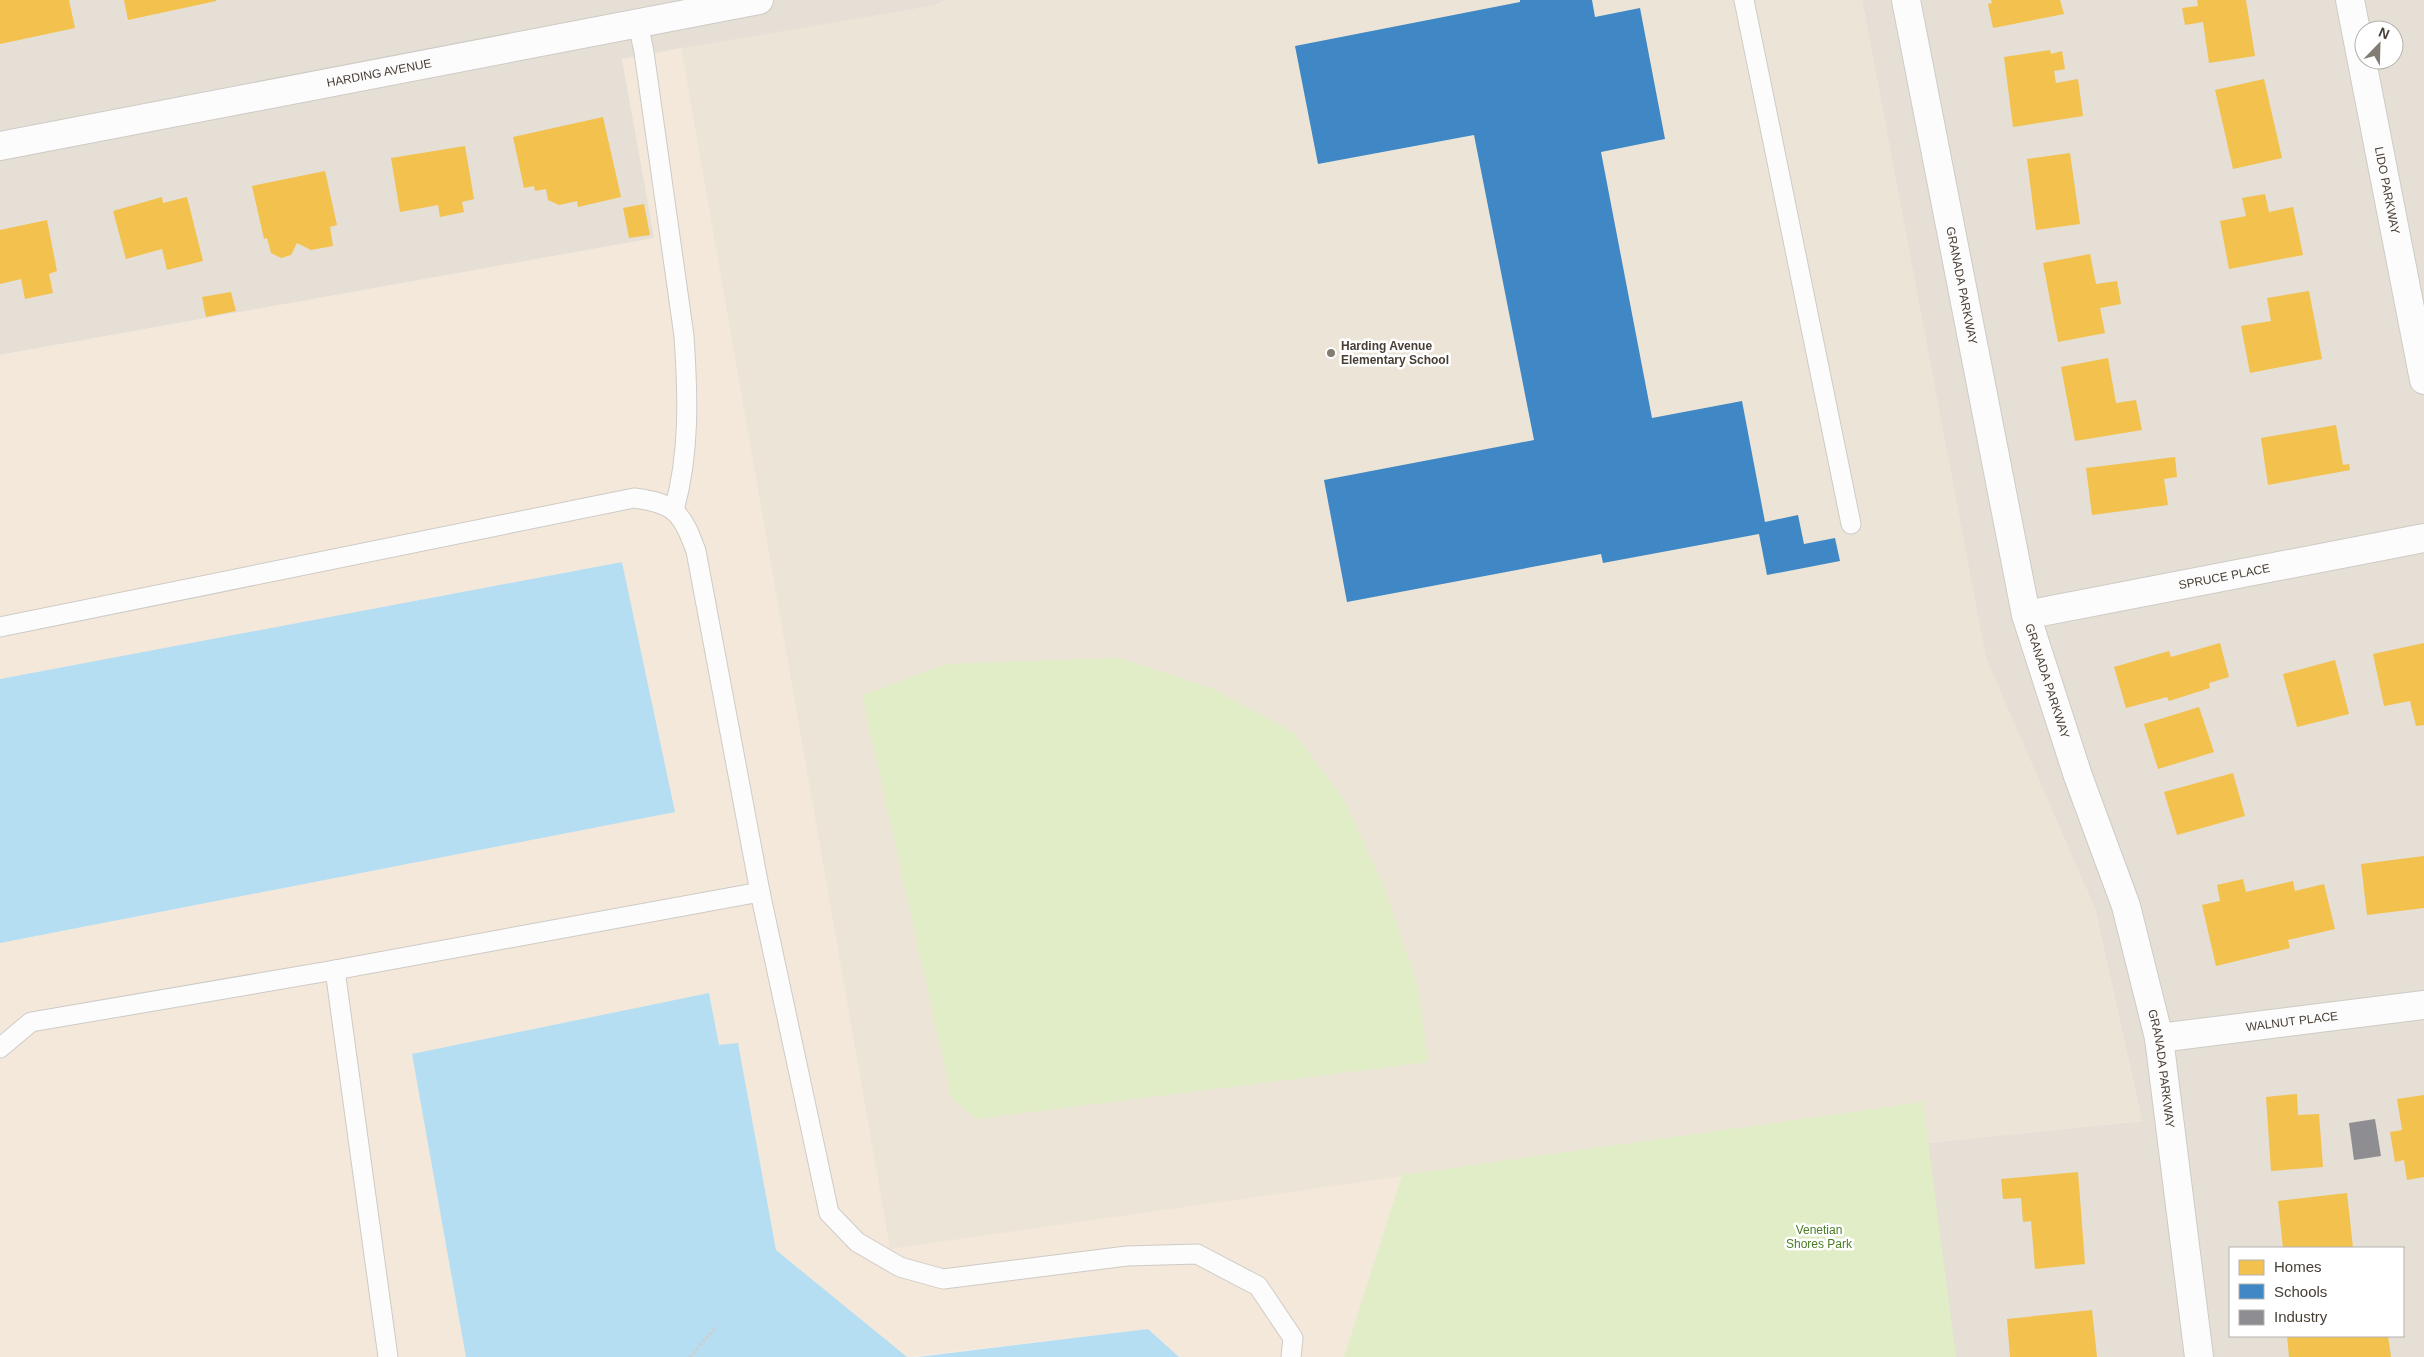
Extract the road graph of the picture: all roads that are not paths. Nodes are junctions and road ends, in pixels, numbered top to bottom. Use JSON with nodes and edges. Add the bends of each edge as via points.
{"nodes":[{"id":1,"x":758,"y":0,"type":"edge"},
{"id":2,"x":1744,"y":0,"type":"edge"},
{"id":3,"x":1906,"y":0,"type":"edge"},
{"id":4,"x":2350,"y":0,"type":"edge"},
{"id":5,"x":638,"y":24,"type":"junction"},
{"id":6,"x":0,"y":146,"type":"edge"},
{"id":7,"x":2424,"y":380,"type":"edge"},
{"id":8,"x":674,"y":510,"type":"junction"},
{"id":9,"x":1851,"y":524,"type":"dead end"},
{"id":10,"x":2424,"y":538,"type":"edge"},
{"id":11,"x":2026,"y":616,"type":"junction"},
{"id":12,"x":0,"y":627,"type":"edge"},
{"id":13,"x":760,"y":892,"type":"junction"},
{"id":14,"x":336,"y":970,"type":"junction"},
{"id":15,"x":2424,"y":1006,"type":"edge"},
{"id":16,"x":2160,"y":1038,"type":"junction"},
{"id":17,"x":0,"y":1048,"type":"edge"},
{"id":18,"x":388,"y":1357,"type":"edge"},
{"id":19,"x":1292,"y":1357,"type":"edge"},
{"id":20,"x":2199,"y":1357,"type":"edge"}],
"edges":[{"from":1,"to":5,"type":"street","name":"HARDING AVENUE"},
{"from":2,"to":9,"type":"lane"},
{"from":3,"to":11,"type":"street","name":"GRANADA PARKWAY"},
{"from":4,"to":7,"type":"street","name":"LIDO PARKWAY"},
{"from":5,"to":6,"type":"street","name":"HARDING AVENUE"},
{"from":5,"to":8,"type":"lane","via":[[686,373],[688,414],[683,470]]},
{"from":8,"to":12,"type":"lane","via":[[656,501],[634,498]]},
{"from":8,"to":13,"type":"lane","via":[[688,528],[696,551]]},
{"from":10,"to":11,"type":"street","name":"SPRUCE PLACE"},
{"from":11,"to":16,"type":"street","name":"GRANADA PARKWAY","via":[[2078,776],[2126,906]]},
{"from":13,"to":14,"type":"lane"},
{"from":13,"to":19,"type":"lane","via":[[829,1213],[857,1242],[900,1266],[943,1279],[1127,1256],[1197,1254],[1258,1286],[1293,1338]]},
{"from":14,"to":17,"type":"lane","via":[[31,1022]]},
{"from":14,"to":18,"type":"lane"},
{"from":15,"to":16,"type":"street","name":"WALNUT PLACE"},
{"from":16,"to":20,"type":"street","name":"GRANADA PARKWAY"}]}
